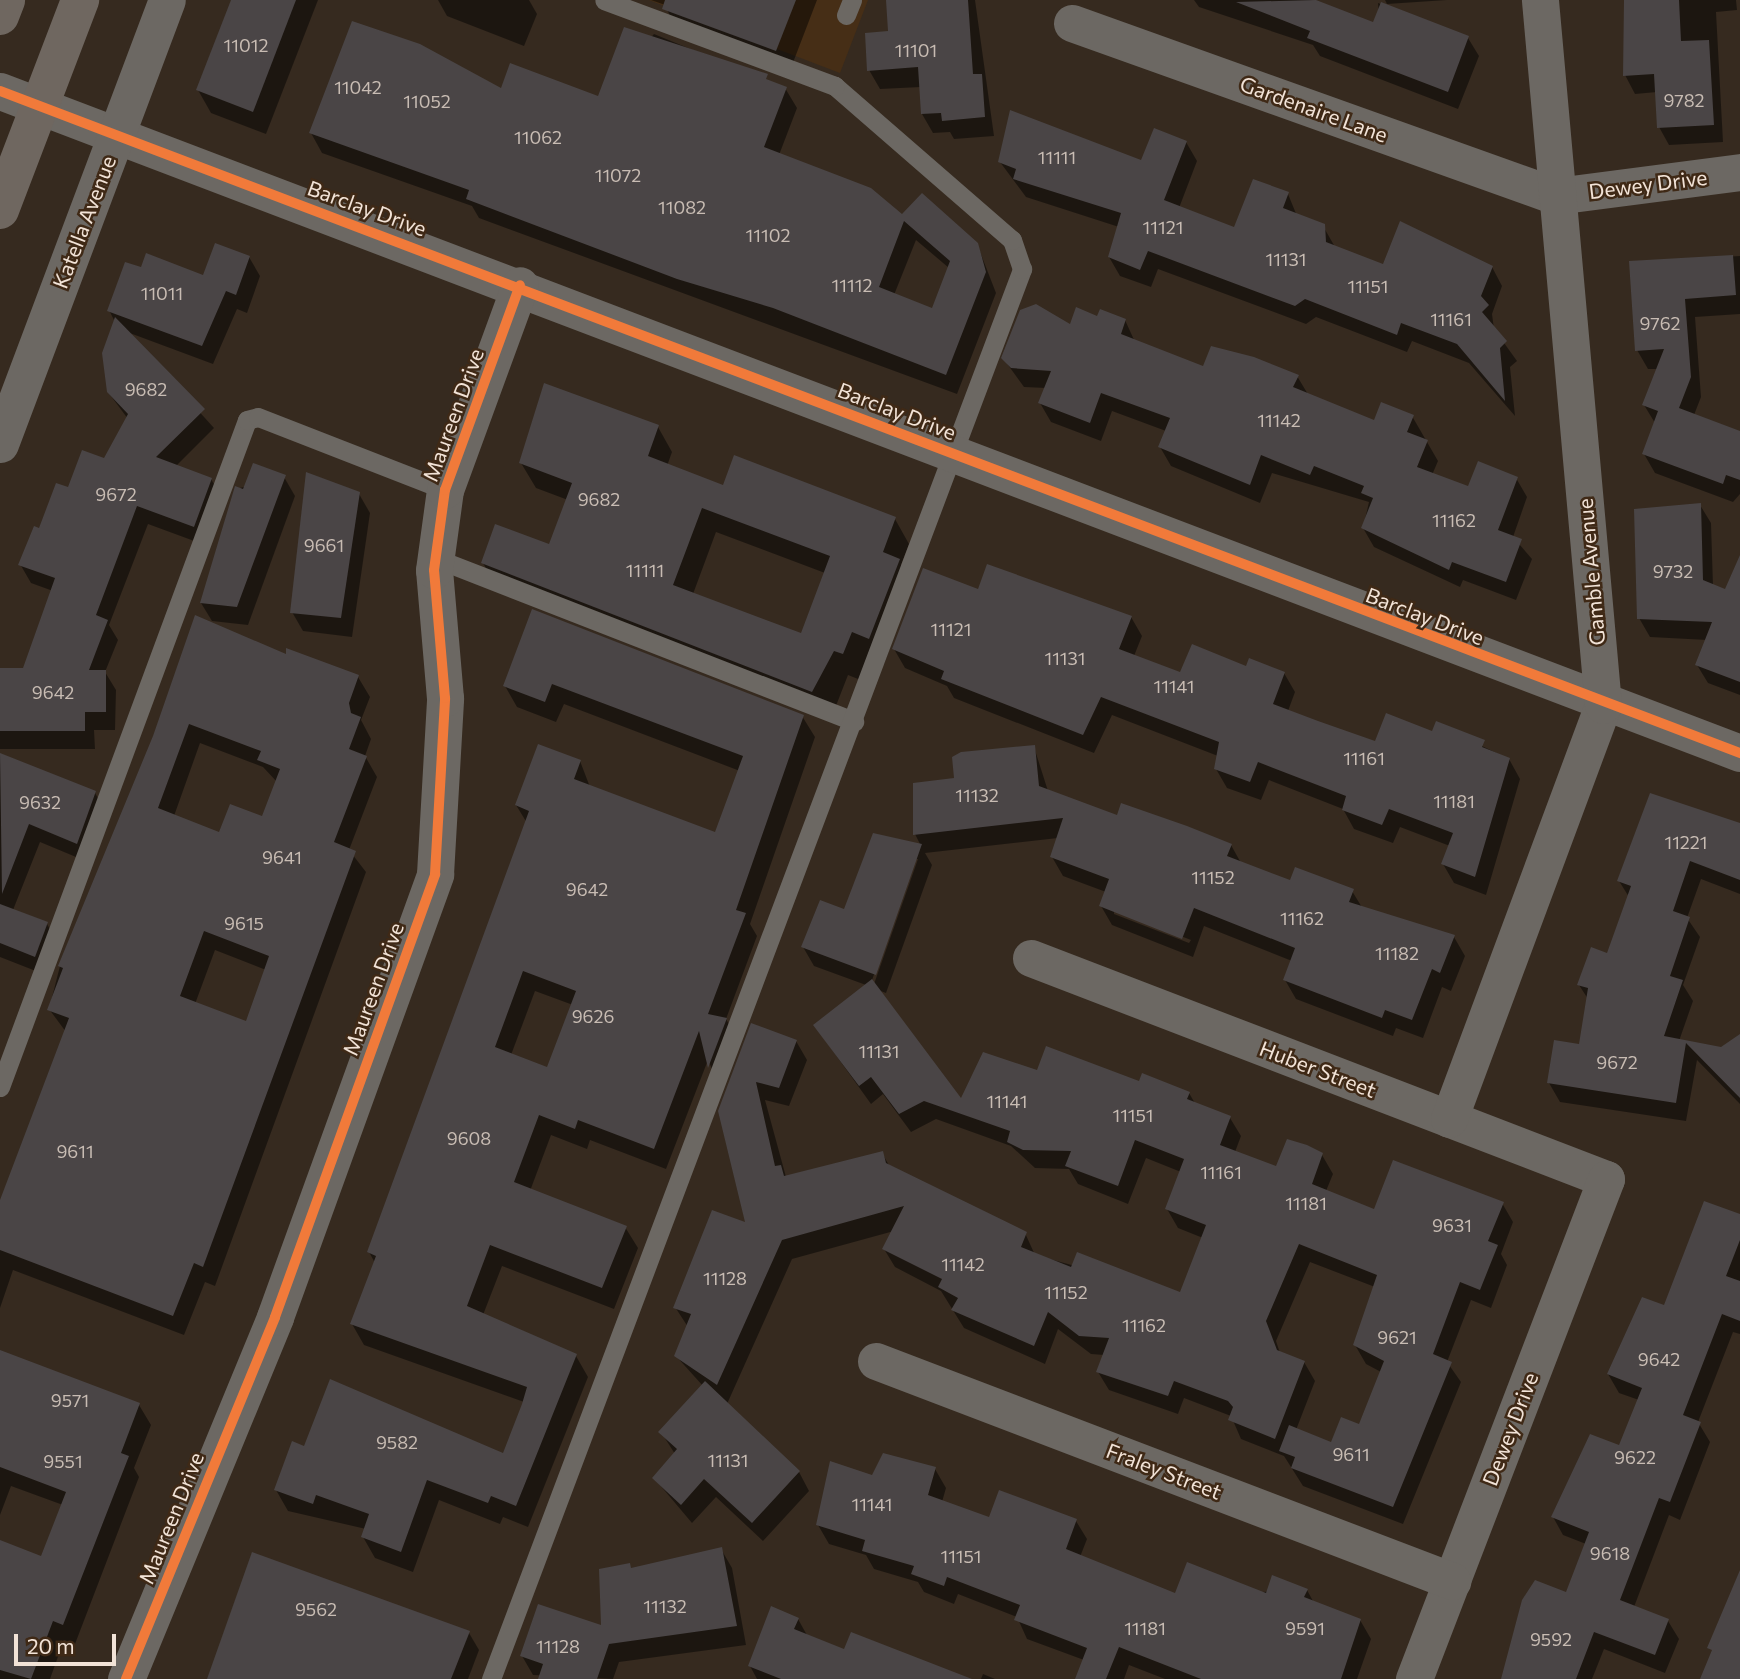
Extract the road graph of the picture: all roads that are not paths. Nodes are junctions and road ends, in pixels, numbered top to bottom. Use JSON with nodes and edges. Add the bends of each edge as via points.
{"nodes":[{"id":1,"x":6,"y":0,"type":"edge"},
{"id":2,"x":80,"y":0,"type":"edge"},
{"id":3,"x":167,"y":0,"type":"edge"},
{"id":4,"x":604,"y":0,"type":"edge"},
{"id":5,"x":1541,"y":0,"type":"edge"},
{"id":6,"x":0,"y":16,"type":"edge"},
{"id":7,"x":1072,"y":23,"type":"dead end"},
{"id":8,"x":0,"y":91,"type":"edge"},
{"id":9,"x":39,"y":106,"type":"junction"},
{"id":10,"x":117,"y":135,"type":"junction"},
{"id":11,"x":1740,"y":172,"type":"edge"},
{"id":12,"x":1556,"y":195,"type":"junction"},
{"id":13,"x":0,"y":210,"type":"edge"},
{"id":14,"x":520,"y":285,"type":"junction"},
{"id":15,"x":0,"y":444,"type":"edge"},
{"id":16,"x":956,"y":454,"type":"junction"},
{"id":17,"x":445,"y":490,"type":"junction"},
{"id":18,"x":435,"y":558,"type":"junction"},
{"id":19,"x":1603,"y":705,"type":"junction"},
{"id":20,"x":854,"y":721,"type":"junction"},
{"id":21,"x":1740,"y":752,"type":"edge"},
{"id":22,"x":1031,"y":958,"type":"dead end"},
{"id":23,"x":0,"y":1087,"type":"edge"},
{"id":24,"x":1449,"y":1119,"type":"junction"},
{"id":25,"x":1606,"y":1179,"type":"joint"},
{"id":26,"x":876,"y":1361,"type":"dead end"},
{"id":27,"x":1451,"y":1581,"type":"junction"},
{"id":28,"x":126,"y":1679,"type":"edge"},
{"id":29,"x":491,"y":1679,"type":"edge"},
{"id":30,"x":1415,"y":1679,"type":"edge"}],
"edges":[{"from":1,"to":6,"type":"main road"},
{"from":2,"to":9,"type":"main road"},
{"from":3,"to":10,"type":"street","name":"Katella Avenue"},
{"from":4,"to":16,"type":"lane","via":[[835,86],[1012,240],[1022,269]]},
{"from":5,"to":12,"type":"street","name":"Gamble Avenue"},
{"from":7,"to":12,"type":"street","name":"Gardenaire Lane"},
{"from":8,"to":9,"type":"street","name":"Barclay Drive"},
{"from":9,"to":10,"type":"street","name":"Barclay Drive"},
{"from":9,"to":13,"type":"main road"},
{"from":10,"to":14,"type":"street","name":"Barclay Drive"},
{"from":10,"to":15,"type":"street","name":"Katella Avenue"},
{"from":11,"to":12,"type":"street","name":"Dewey Drive"},
{"from":12,"to":19,"type":"street","name":"Gamble Avenue"},
{"from":14,"to":16,"type":"street","name":"Barclay Drive"},
{"from":14,"to":17,"type":"street","name":"Maureen Drive"},
{"from":16,"to":19,"type":"street","name":"Barclay Drive"},
{"from":16,"to":20,"type":"lane"},
{"from":17,"to":18,"type":"street","name":"Maureen Drive"},
{"from":17,"to":23,"type":"lane","via":[[258,417],[247,420]]},
{"from":18,"to":20,"type":"lane"},
{"from":18,"to":28,"type":"street","name":"Maureen Drive","via":[[445,698],[435,874],[275,1317]]},
{"from":19,"to":21,"type":"street","name":"Barclay Drive"},
{"from":19,"to":24,"type":"street","name":"Gamble Avenue"},
{"from":20,"to":29,"type":"lane"},
{"from":22,"to":24,"type":"street","name":"Huber Street"},
{"from":24,"to":25,"type":"street","name":"Huber Street"},
{"from":25,"to":27,"type":"street","name":"Dewey Drive"},
{"from":26,"to":27,"type":"street","name":"Fraley Street"},
{"from":27,"to":30,"type":"street","name":"Dewey Drive"}]}
